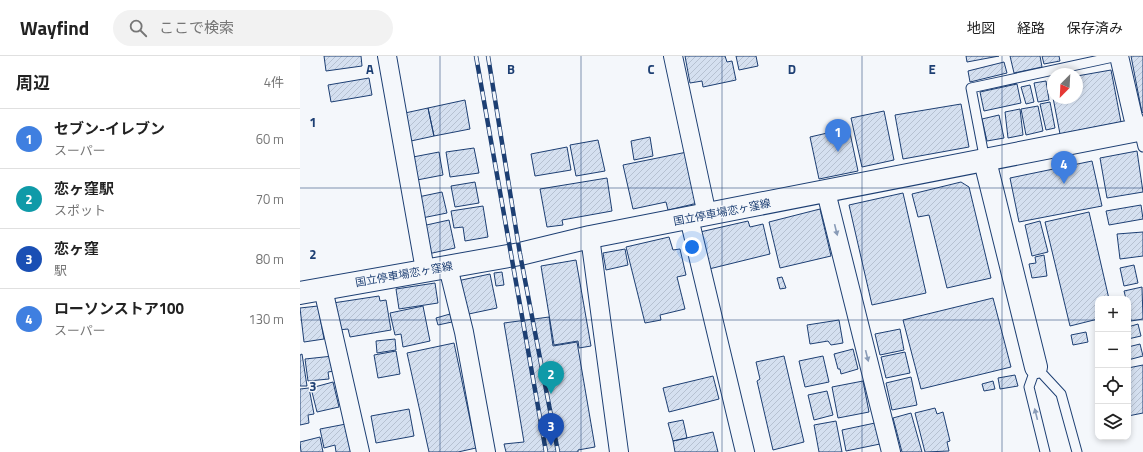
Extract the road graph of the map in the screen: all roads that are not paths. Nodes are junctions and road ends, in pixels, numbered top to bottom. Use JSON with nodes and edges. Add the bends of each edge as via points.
{"nodes":[{"id":1,"x":387,"y":56,"type":"edge"},
{"id":2,"x":673,"y":56,"type":"edge"},
{"id":3,"x":1119,"y":56,"type":"edge"},
{"id":4,"x":1142,"y":136,"type":"edge"},
{"id":5,"x":985,"y":161,"type":"junction"},
{"id":6,"x":826,"y":192,"type":"junction"},
{"id":7,"x":698,"y":216,"type":"junction"},
{"id":8,"x":590,"y":237,"type":"junction"},
{"id":9,"x":448,"y":266,"type":"junction"},
{"id":10,"x":425,"y":270,"type":"junction"},
{"id":11,"x":323,"y":289,"type":"junction"},
{"id":12,"x":300,"y":292,"type":"edge"},
{"id":13,"x":1036,"y":367,"type":"junction"},
{"id":14,"x":360,"y":452,"type":"edge"},
{"id":15,"x":486,"y":452,"type":"edge"},
{"id":16,"x":619,"y":452,"type":"edge"},
{"id":17,"x":745,"y":452,"type":"edge"},
{"id":18,"x":891,"y":452,"type":"edge"},
{"id":19,"x":1045,"y":452,"type":"edge"},
{"id":20,"x":1077,"y":452,"type":"edge"}],
"edges":[{"from":1,"to":10,"type":"street"},
{"from":2,"to":7,"type":"street"},
{"from":3,"to":4,"type":"street","via":[[1133,117]]},
{"from":3,"to":5,"type":"lane","via":[[971,88]]},
{"from":4,"to":5,"type":"main road","name":"国立停車場恋ヶ窪線"},
{"from":5,"to":6,"type":"main road","name":"国立停車場恋ヶ窪線"},
{"from":5,"to":13,"type":"main road"},
{"from":6,"to":7,"type":"main road","name":"国立停車場恋ヶ窪線"},
{"from":6,"to":18,"type":"street","one_way":true},
{"from":7,"to":8,"type":"main road","name":"国立停車場恋ヶ窪線"},
{"from":7,"to":17,"type":"street"},
{"from":8,"to":9,"type":"main road","name":"国立停車場恋ヶ窪線","via":[[520,254]]},
{"from":8,"to":16,"type":"street"},
{"from":9,"to":10,"type":"main road","name":"国立停車場恋ヶ窪線"},
{"from":9,"to":15,"type":"street","via":[[464,332]]},
{"from":10,"to":11,"type":"main road","name":"国立停車場恋ヶ窪線"},
{"from":11,"to":12,"type":"main road","name":"国立停車場恋ヶ窪線"},
{"from":11,"to":14,"type":"street"},
{"from":19,"to":13,"type":"lane","one_way":true,"via":[[1029,387]]},
{"from":13,"to":20,"type":"lane","via":[[1061,394]]}]}
